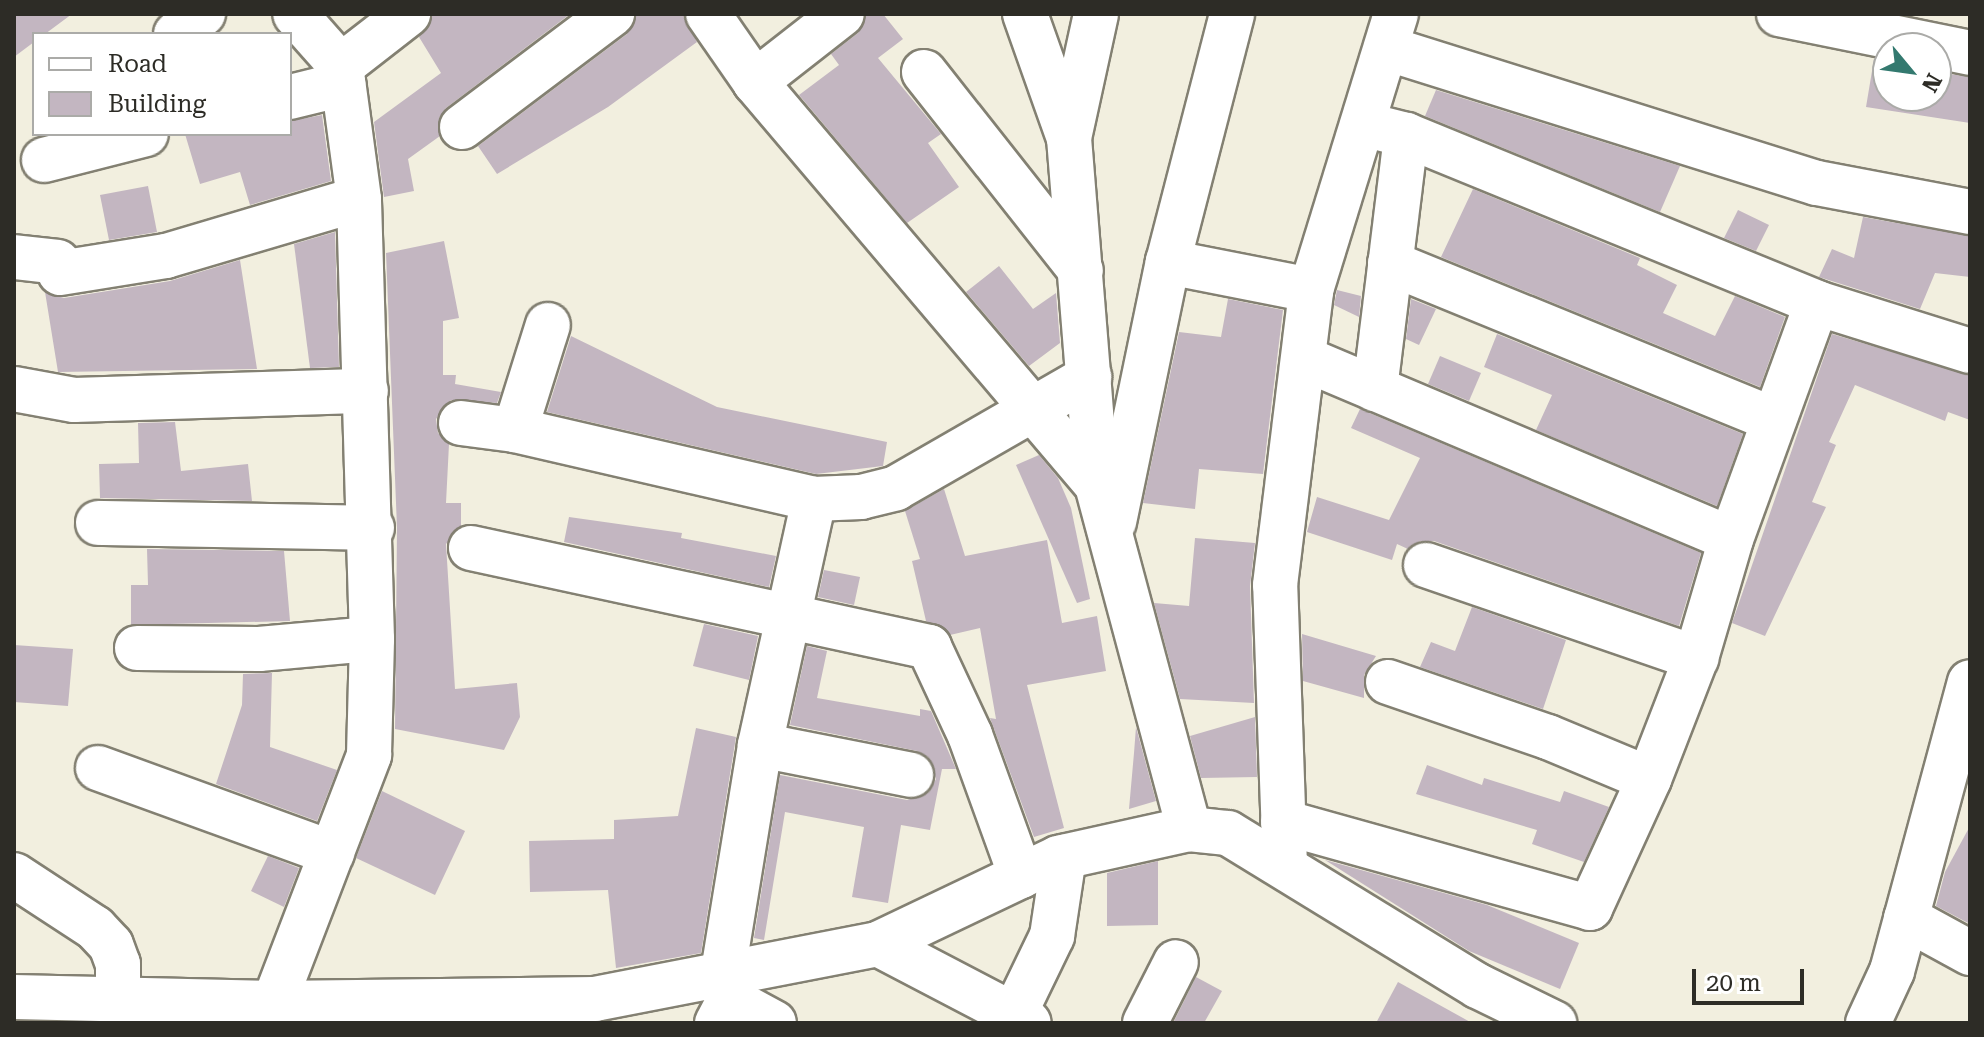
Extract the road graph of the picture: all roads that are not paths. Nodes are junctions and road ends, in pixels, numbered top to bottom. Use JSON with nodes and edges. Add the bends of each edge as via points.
{"nodes":[{"id":1,"x":203,"y":14,"type":"edge"},
{"id":2,"x":295,"y":14,"type":"edge"},
{"id":3,"x":408,"y":14,"type":"edge"},
{"id":4,"x":612,"y":14,"type":"edge"},
{"id":5,"x":708,"y":14,"type":"edge"},
{"id":6,"x":842,"y":14,"type":"edge"},
{"id":7,"x":1025,"y":14,"type":"edge"},
{"id":8,"x":1096,"y":14,"type":"edge"},
{"id":9,"x":1232,"y":14,"type":"edge"},
{"id":10,"x":1779,"y":14,"type":"edge"},
{"id":11,"x":179,"y":32,"type":"edge"},
{"id":12,"x":1393,"y":32,"type":"edge"},
{"id":13,"x":1970,"y":53,"type":"edge"},
{"id":14,"x":924,"y":72,"type":"dead end"},
{"id":15,"x":342,"y":75,"type":"junction"},
{"id":16,"x":755,"y":82,"type":"junction"},
{"id":17,"x":292,"y":96,"type":"edge"},
{"id":18,"x":1363,"y":124,"type":"junction"},
{"id":19,"x":462,"y":127,"type":"dead end"},
{"id":20,"x":1406,"y":135,"type":"junction"},
{"id":21,"x":138,"y":136,"type":"edge"},
{"id":22,"x":1069,"y":138,"type":"junction"},
{"id":23,"x":44,"y":160,"type":"dead end"},
{"id":24,"x":359,"y":199,"type":"junction"},
{"id":25,"x":1970,"y":212,"type":"edge"},
{"id":26,"x":14,"y":257,"type":"edge"},
{"id":27,"x":1168,"y":262,"type":"junction"},
{"id":28,"x":1390,"y":263,"type":"junction"},
{"id":29,"x":1081,"y":271,"type":"junction"},
{"id":30,"x":1311,"y":290,"type":"junction"},
{"id":31,"x":1817,"y":303,"type":"junction"},
{"id":32,"x":548,"y":325,"type":"dead end"},
{"id":33,"x":1970,"y":351,"type":"edge"},
{"id":34,"x":1305,"y":359,"type":"junction"},
{"id":35,"x":1089,"y":377,"type":"junction"},
{"id":36,"x":14,"y":389,"type":"edge"},
{"id":37,"x":1375,"y":389,"type":"junction"},
{"id":38,"x":366,"y":391,"type":"junction"},
{"id":39,"x":1032,"y":409,"type":"junction"},
{"id":40,"x":1772,"y":419,"type":"junction"},
{"id":41,"x":461,"y":423,"type":"dead end"},
{"id":42,"x":515,"y":430,"type":"junction"},
{"id":43,"x":1097,"y":485,"type":"junction"},
{"id":44,"x":814,"y":499,"type":"junction"},
{"id":45,"x":98,"y":523,"type":"dead end"},
{"id":46,"x":372,"y":528,"type":"junction"},
{"id":47,"x":1111,"y":538,"type":"junction"},
{"id":48,"x":1731,"y":539,"type":"junction"},
{"id":49,"x":471,"y":548,"type":"dead end"},
{"id":50,"x":1426,"y":565,"type":"dead end"},
{"id":51,"x":784,"y":619,"type":"junction"},
{"id":52,"x":372,"y":639,"type":"junction"},
{"id":53,"x":137,"y":648,"type":"dead end"},
{"id":54,"x":1696,"y":658,"type":"junction"},
{"id":55,"x":1388,"y":682,"type":"dead end"},
{"id":56,"x":1970,"y":682,"type":"edge"},
{"id":57,"x":760,"y":745,"type":"junction"},
{"id":58,"x":98,"y":768,"type":"dead end"},
{"id":59,"x":911,"y":775,"type":"dead end"},
{"id":60,"x":1649,"y":779,"type":"junction"},
{"id":61,"x":1956,"y":797,"type":"edge"},
{"id":62,"x":1283,"y":822,"type":"junction"},
{"id":63,"x":1189,"y":829,"type":"junction"},
{"id":64,"x":332,"y":853,"type":"junction"},
{"id":65,"x":1064,"y":857,"type":"junction"},
{"id":66,"x":1285,"y":866,"type":"junction"},
{"id":67,"x":14,"y":875,"type":"edge"},
{"id":68,"x":1021,"y":876,"type":"junction"},
{"id":69,"x":1906,"y":918,"type":"junction"},
{"id":70,"x":878,"y":944,"type":"junction"},
{"id":71,"x":1970,"y":953,"type":"edge"},
{"id":72,"x":1176,"y":962,"type":"dead end"},
{"id":73,"x":14,"y":997,"type":"edge"},
{"id":74,"x":723,"y":1000,"type":"edge"},
{"id":75,"x":118,"y":1001,"type":"junction"},
{"id":76,"x":274,"y":1003,"type":"junction"},
{"id":77,"x":384,"y":1011,"type":"edge"},
{"id":78,"x":589,"y":1011,"type":"edge"},
{"id":79,"x":1017,"y":1020,"type":"edge"},
{"id":80,"x":774,"y":1023,"type":"edge"},
{"id":81,"x":1145,"y":1023,"type":"edge"},
{"id":82,"x":1554,"y":1023,"type":"edge"},
{"id":83,"x":1868,"y":1023,"type":"edge"}],
"edges":[{"from":1,"to":11,"type":"street"},
{"from":2,"to":15,"type":"street"},
{"from":3,"to":15,"type":"street"},
{"from":4,"to":19,"type":"street"},
{"from":5,"to":16,"type":"street"},
{"from":6,"to":16,"type":"street"},
{"from":7,"to":22,"type":"street"},
{"from":8,"to":22,"type":"street"},
{"from":9,"to":27,"type":"street"},
{"from":10,"to":13,"type":"street"},
{"from":12,"to":18,"type":"street"},
{"from":12,"to":25,"type":"street","via":[[1817,183]]},
{"from":14,"to":29,"type":"street"},
{"from":15,"to":17,"type":"street"},
{"from":15,"to":24,"type":"street"},
{"from":16,"to":39,"type":"street"},
{"from":18,"to":20,"type":"street"},
{"from":18,"to":30,"type":"street"},
{"from":20,"to":28,"type":"street"},
{"from":20,"to":31,"type":"street"},
{"from":21,"to":23,"type":"street"},
{"from":22,"to":29,"type":"street"},
{"from":24,"to":26,"type":"street","via":[[166,256],[59,268]]},
{"from":24,"to":38,"type":"street"},
{"from":27,"to":30,"type":"street"},
{"from":27,"to":47,"type":"street"},
{"from":28,"to":37,"type":"street"},
{"from":28,"to":40,"type":"street"},
{"from":29,"to":35,"type":"street"},
{"from":30,"to":34,"type":"street"},
{"from":31,"to":33,"type":"street"},
{"from":31,"to":40,"type":"street"},
{"from":32,"to":42,"type":"street"},
{"from":34,"to":37,"type":"street"},
{"from":34,"to":62,"type":"street","via":[[1275,585]]},
{"from":35,"to":39,"type":"street"},
{"from":35,"to":43,"type":"street"},
{"from":36,"to":38,"type":"street","via":[[74,400]]},
{"from":37,"to":48,"type":"street"},
{"from":38,"to":46,"type":"street"},
{"from":39,"to":43,"type":"street"},
{"from":39,"to":44,"type":"street","via":[[896,488],[861,497]]},
{"from":40,"to":48,"type":"street"},
{"from":41,"to":42,"type":"street"},
{"from":42,"to":44,"type":"street"},
{"from":43,"to":47,"type":"street"},
{"from":44,"to":51,"type":"street"},
{"from":45,"to":46,"type":"street"},
{"from":46,"to":52,"type":"street"},
{"from":47,"to":63,"type":"street"},
{"from":48,"to":54,"type":"street"},
{"from":49,"to":51,"type":"street"},
{"from":50,"to":54,"type":"street"},
{"from":51,"to":57,"type":"street"},
{"from":51,"to":68,"type":"street","via":[[929,647],[970,735]]},
{"from":52,"to":53,"type":"street","via":[[259,649]]},
{"from":52,"to":64,"type":"street","via":[[369,755]]},
{"from":54,"to":60,"type":"street"},
{"from":55,"to":60,"type":"street","via":[[1548,737]]},
{"from":56,"to":61,"type":"street"},
{"from":57,"to":59,"type":"street"},
{"from":57,"to":74,"type":"street"},
{"from":58,"to":64,"type":"street"},
{"from":60,"to":62,"type":"street","via":[[1590,908]]},
{"from":61,"to":69,"type":"street"},
{"from":62,"to":66,"type":"street"},
{"from":63,"to":65,"type":"street"},
{"from":63,"to":66,"type":"street","via":[[1228,833]]},
{"from":64,"to":76,"type":"street"},
{"from":65,"to":68,"type":"street"},
{"from":65,"to":79,"type":"street","via":[[1052,936]]},
{"from":66,"to":82,"type":"street","via":[[1478,986]]},
{"from":67,"to":75,"type":"street","via":[[95,928],[111,945],[118,964]]},
{"from":68,"to":70,"type":"street"},
{"from":69,"to":71,"type":"street"},
{"from":69,"to":83,"type":"street","via":[[1892,971]]},
{"from":70,"to":74,"type":"street"},
{"from":70,"to":79,"type":"street"},
{"from":72,"to":81,"type":"street"},
{"from":73,"to":75,"type":"street"},
{"from":74,"to":78,"type":"street"},
{"from":74,"to":80,"type":"street"},
{"from":75,"to":76,"type":"street"},
{"from":76,"to":77,"type":"street"},
{"from":77,"to":78,"type":"street"}]}
